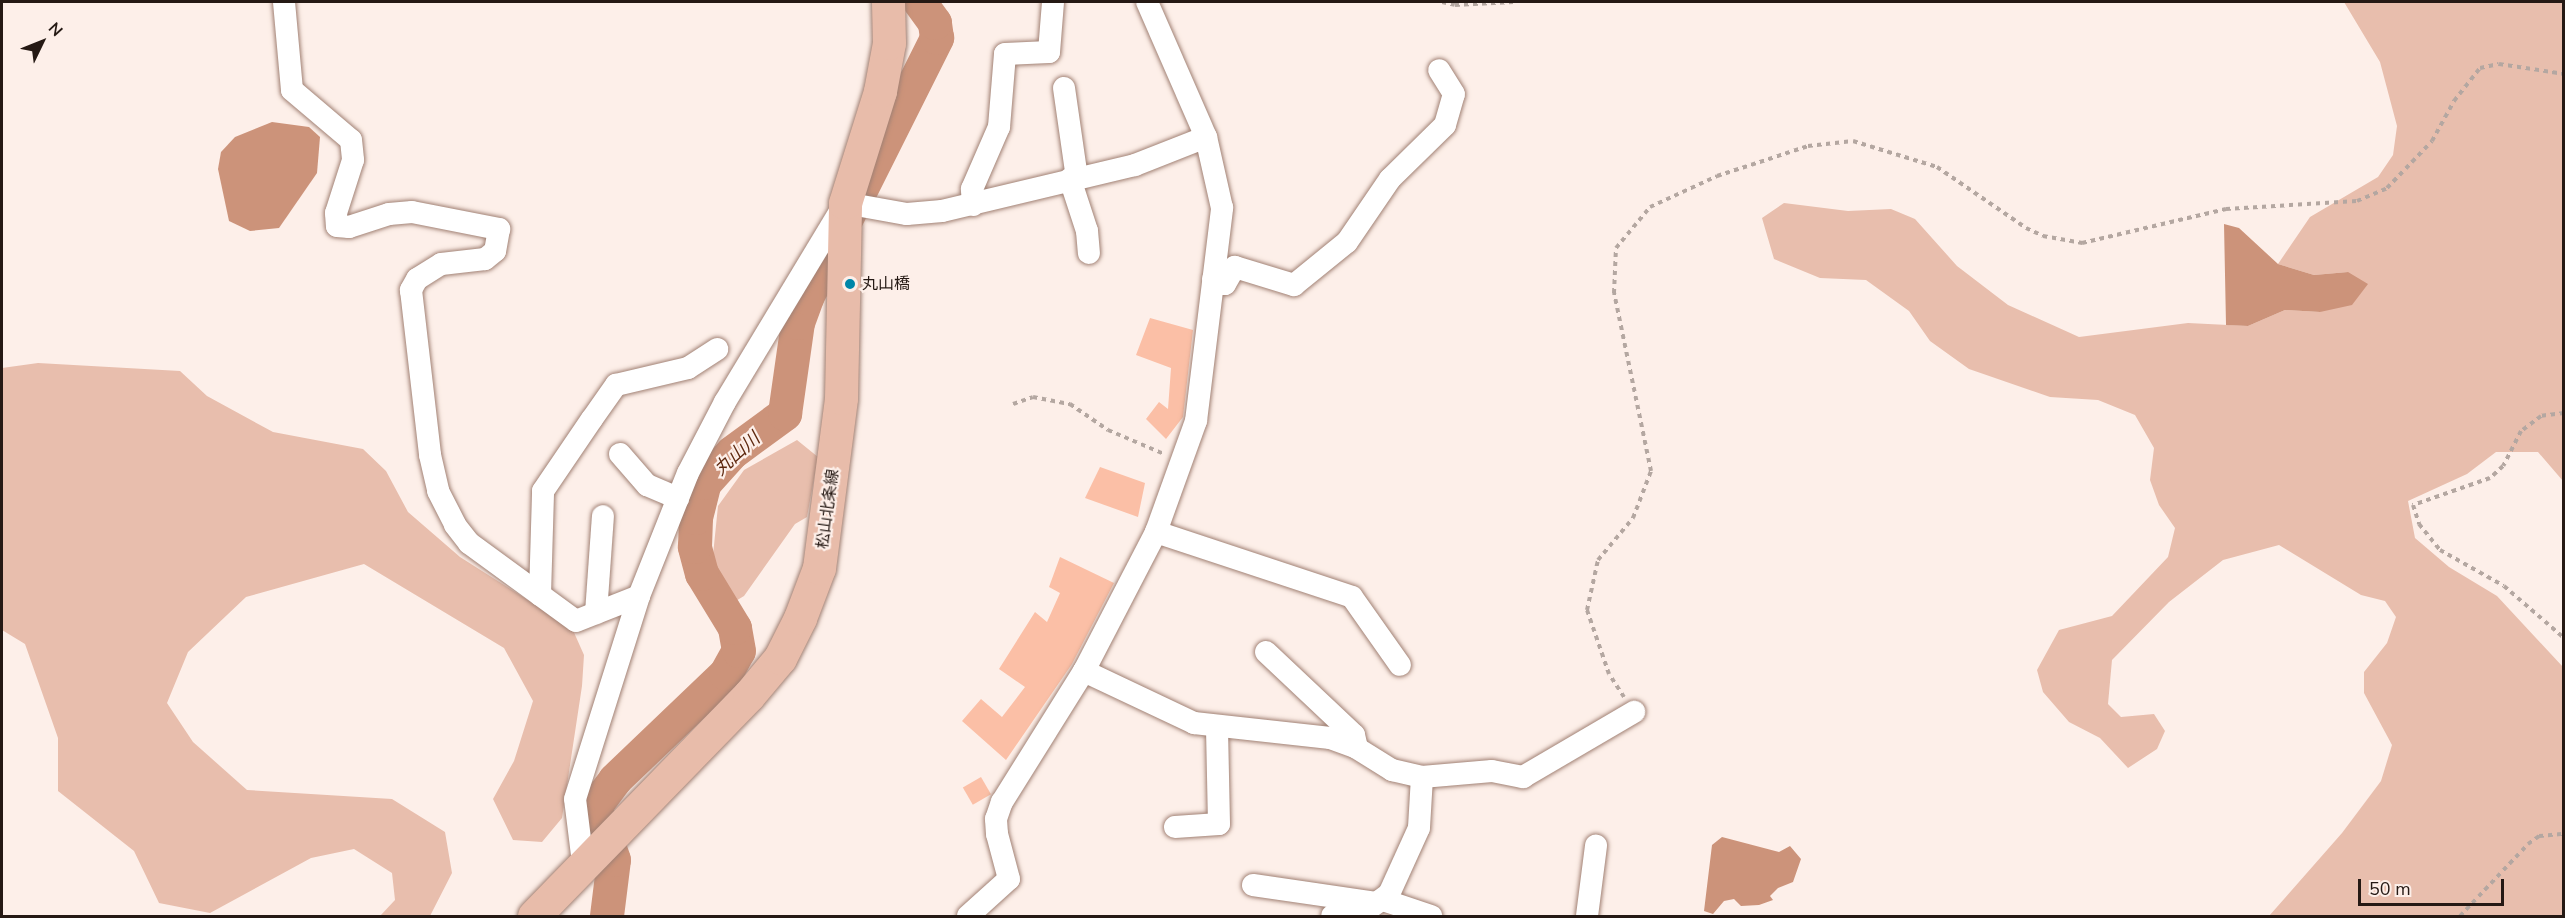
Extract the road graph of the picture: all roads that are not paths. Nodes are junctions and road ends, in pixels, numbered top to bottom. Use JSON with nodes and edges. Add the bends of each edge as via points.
{"nodes":[{"id":1,"x":284,"y":2,"type":"edge"},
{"id":2,"x":888,"y":2,"type":"edge"},
{"id":3,"x":1053,"y":2,"type":"edge"},
{"id":4,"x":1147,"y":2,"type":"edge"},
{"id":5,"x":1439,"y":70,"type":"dead end"},
{"id":6,"x":1064,"y":88,"type":"dead end"},
{"id":7,"x":1206,"y":137,"type":"junction"},
{"id":8,"x":1073,"y":178,"type":"junction"},
{"id":9,"x":845,"y":204,"type":"junction"},
{"id":10,"x":973,"y":205,"type":"junction"},
{"id":11,"x":1089,"y":252,"type":"dead end"},
{"id":12,"x":1213,"y":279,"type":"junction"},
{"id":13,"x":717,"y":349,"type":"dead end"},
{"id":14,"x":620,"y":454,"type":"dead end"},
{"id":15,"x":678,"y":498,"type":"junction"},
{"id":16,"x":603,"y":516,"type":"dead end"},
{"id":17,"x":1156,"y":532,"type":"junction"},
{"id":18,"x":540,"y":595,"type":"junction"},
{"id":19,"x":639,"y":596,"type":"junction"},
{"id":20,"x":596,"y":613,"type":"junction"},
{"id":21,"x":1266,"y":652,"type":"dead end"},
{"id":22,"x":1400,"y":665,"type":"dead end"},
{"id":23,"x":1084,"y":671,"type":"junction"},
{"id":24,"x":1634,"y":712,"type":"dead end"},
{"id":25,"x":1217,"y":727,"type":"junction"},
{"id":26,"x":1358,"y":748,"type":"junction"},
{"id":27,"x":1422,"y":777,"type":"junction"},
{"id":28,"x":1175,"y":827,"type":"dead end"},
{"id":29,"x":1596,"y":846,"type":"dead end"},
{"id":30,"x":583,"y":862,"type":"junction"},
{"id":31,"x":1252,"y":885,"type":"dead end"},
{"id":32,"x":1381,"y":902,"type":"junction"},
{"id":33,"x":534,"y":916,"type":"edge"},
{"id":34,"x":968,"y":916,"type":"edge"},
{"id":35,"x":1332,"y":916,"type":"edge"},
{"id":36,"x":1431,"y":916,"type":"edge"},
{"id":37,"x":1587,"y":916,"type":"edge"}],
"edges":[{"from":1,"to":18,"type":"street","via":[[292,90],[351,140],[353,160],[336,213],[337,226],[349,227],[389,214],[412,212],[499,229],[495,251],[485,259],[441,264],[417,279],[411,290],[419,371],[438,491],[455,525],[469,543]]},
{"from":2,"to":9,"type":"main road","name":"松山北条線","via":[[889,43],[880,91]]},
{"from":3,"to":10,"type":"street","via":[[1049,52],[1005,54],[999,128],[972,189]]},
{"from":4,"to":7,"type":"street"},
{"from":5,"to":12,"type":"street","via":[[1454,94],[1445,125],[1390,179],[1347,242],[1294,285],[1235,267],[1225,284]]},
{"from":6,"to":8,"type":"street"},
{"from":7,"to":8,"type":"street","via":[[1135,165]]},
{"from":7,"to":12,"type":"street","via":[[1222,208]]},
{"from":8,"to":10,"type":"street"},
{"from":8,"to":11,"type":"street"},
{"from":9,"to":10,"type":"street","via":[[907,214]]},
{"from":9,"to":15,"type":"street","via":[[725,402]]},
{"from":9,"to":30,"type":"main road","name":"松山北条線","via":[[842,398],[819,568],[780,658]]},
{"from":12,"to":17,"type":"street","via":[[1196,421]]},
{"from":13,"to":18,"type":"street","via":[[688,368],[625,381],[604,402],[543,491]]},
{"from":14,"to":15,"type":"street","via":[[647,485]]},
{"from":15,"to":19,"type":"street"},
{"from":16,"to":20,"type":"street"},
{"from":17,"to":22,"type":"street","via":[[1352,597]]},
{"from":17,"to":23,"type":"street"},
{"from":18,"to":20,"type":"street","via":[[576,621]]},
{"from":19,"to":20,"type":"street"},
{"from":19,"to":30,"type":"street","via":[[575,800]]},
{"from":21,"to":26,"type":"street","via":[[1354,735]]},
{"from":23,"to":25,"type":"street","via":[[1194,723]]},
{"from":23,"to":34,"type":"street","via":[[996,819],[1009,879]]},
{"from":24,"to":27,"type":"street","via":[[1523,777],[1492,771]]},
{"from":25,"to":26,"type":"street","via":[[1295,732]]},
{"from":25,"to":28,"type":"street","via":[[1219,824]]},
{"from":26,"to":27,"type":"street","via":[[1392,770]]},
{"from":27,"to":32,"type":"street","via":[[1416,837]]},
{"from":29,"to":37,"type":"street"},
{"from":30,"to":33,"type":"main road","name":"松山北条線"},
{"from":31,"to":32,"type":"street"},
{"from":32,"to":35,"type":"street","via":[[1366,911]]},
{"from":32,"to":36,"type":"street"}]}
